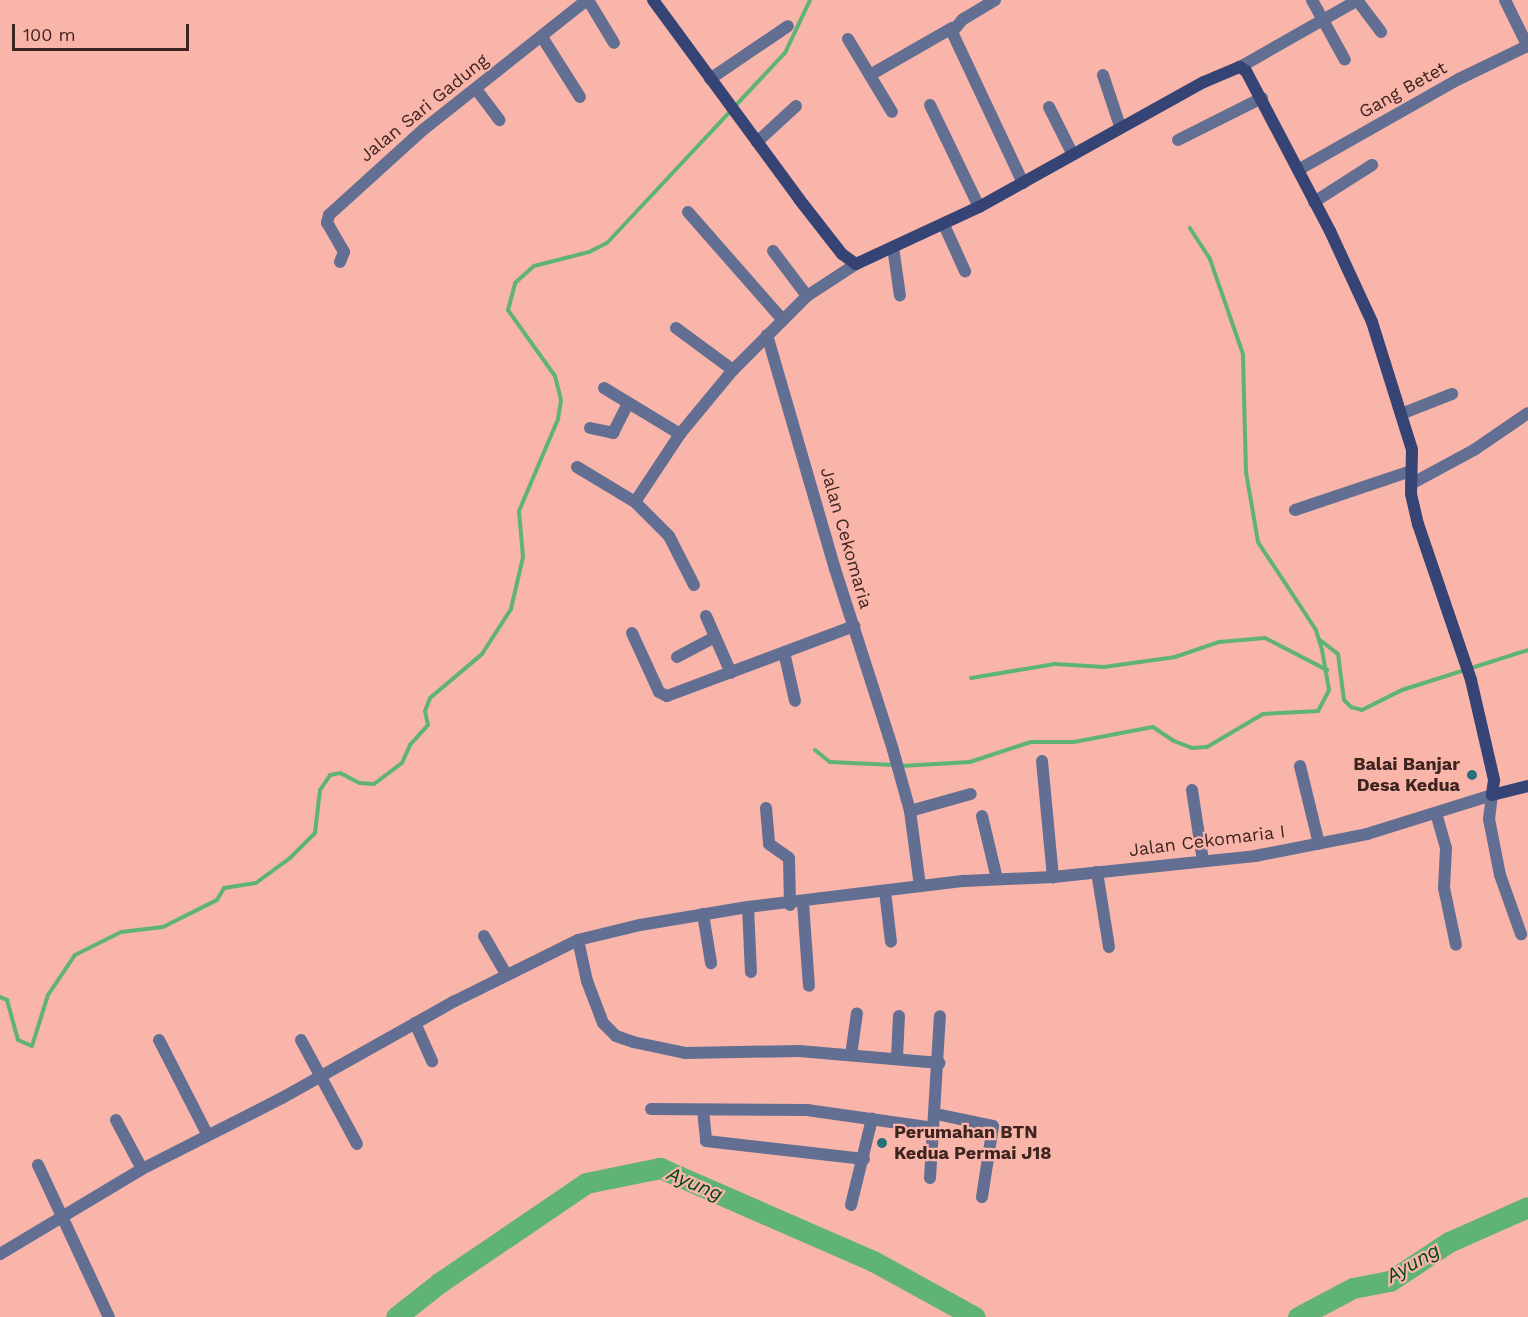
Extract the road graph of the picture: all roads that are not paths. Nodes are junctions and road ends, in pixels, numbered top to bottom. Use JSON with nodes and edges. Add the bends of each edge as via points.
{"nodes":[{"id":1,"x":587,"y":0,"type":"edge"},
{"id":2,"x":653,"y":0,"type":"edge"},
{"id":3,"x":995,"y":0,"type":"edge"},
{"id":4,"x":1312,"y":0,"type":"edge"},
{"id":5,"x":1358,"y":0,"type":"edge"},
{"id":6,"x":1505,"y":0,"type":"edge"},
{"id":7,"x":1324,"y":21,"type":"junction"},
{"id":8,"x":788,"y":26,"type":"dead end"},
{"id":9,"x":952,"y":28,"type":"junction"},
{"id":10,"x":1381,"y":32,"type":"dead end"},
{"id":11,"x":542,"y":37,"type":"junction"},
{"id":12,"x":848,"y":39,"type":"dead end"},
{"id":13,"x":614,"y":42,"type":"dead end"},
{"id":14,"x":1527,"y":47,"type":"edge"},
{"id":15,"x":1345,"y":60,"type":"dead end"},
{"id":16,"x":1240,"y":67,"type":"junction"},
{"id":17,"x":870,"y":75,"type":"junction"},
{"id":18,"x":1103,"y":75,"type":"dead end"},
{"id":19,"x":710,"y":79,"type":"junction"},
{"id":20,"x":476,"y":89,"type":"junction"},
{"id":21,"x":580,"y":97,"type":"dead end"},
{"id":22,"x":1262,"y":98,"type":"junction"},
{"id":23,"x":930,"y":105,"type":"dead end"},
{"id":24,"x":796,"y":106,"type":"dead end"},
{"id":25,"x":1049,"y":107,"type":"dead end"},
{"id":26,"x":892,"y":112,"type":"dead end"},
{"id":27,"x":499,"y":120,"type":"dead end"},
{"id":28,"x":1119,"y":126,"type":"junction"},
{"id":29,"x":1178,"y":140,"type":"dead end"},
{"id":30,"x":757,"y":142,"type":"junction"},
{"id":31,"x":1072,"y":153,"type":"junction"},
{"id":32,"x":1372,"y":165,"type":"dead end"},
{"id":33,"x":1298,"y":170,"type":"junction"},
{"id":34,"x":1023,"y":183,"type":"junction"},
{"id":35,"x":1314,"y":202,"type":"junction"},
{"id":36,"x":979,"y":207,"type":"junction"},
{"id":37,"x":688,"y":212,"type":"dead end"},
{"id":38,"x":944,"y":225,"type":"junction"},
{"id":39,"x":893,"y":248,"type":"junction"},
{"id":40,"x":773,"y":251,"type":"dead end"},
{"id":41,"x":340,"y":261,"type":"dead end"},
{"id":42,"x":856,"y":264,"type":"junction"},
{"id":43,"x":965,"y":271,"type":"dead end"},
{"id":44,"x":807,"y":296,"type":"junction"},
{"id":45,"x":900,"y":296,"type":"dead end"},
{"id":46,"x":783,"y":320,"type":"junction"},
{"id":47,"x":676,"y":328,"type":"dead end"},
{"id":48,"x":767,"y":335,"type":"junction"},
{"id":49,"x":733,"y":370,"type":"junction"},
{"id":50,"x":603,"y":388,"type":"dead end"},
{"id":51,"x":1452,"y":394,"type":"dead end"},
{"id":52,"x":628,"y":404,"type":"junction"},
{"id":53,"x":1528,"y":413,"type":"edge"},
{"id":54,"x":1401,"y":414,"type":"junction"},
{"id":55,"x":590,"y":428,"type":"dead end"},
{"id":56,"x":680,"y":434,"type":"junction"},
{"id":57,"x":577,"y":466,"type":"dead end"},
{"id":58,"x":1411,"y":471,"type":"junction"},
{"id":59,"x":1411,"y":484,"type":"junction"},
{"id":60,"x":635,"y":502,"type":"junction"},
{"id":61,"x":1295,"y":510,"type":"dead end"},
{"id":62,"x":694,"y":585,"type":"dead end"},
{"id":63,"x":706,"y":616,"type":"dead end"},
{"id":64,"x":854,"y":627,"type":"junction"},
{"id":65,"x":632,"y":633,"type":"dead end"},
{"id":66,"x":715,"y":636,"type":"junction"},
{"id":67,"x":784,"y":652,"type":"junction"},
{"id":68,"x":676,"y":657,"type":"dead end"},
{"id":69,"x":731,"y":673,"type":"junction"},
{"id":70,"x":795,"y":701,"type":"dead end"},
{"id":71,"x":1042,"y":761,"type":"dead end"},
{"id":72,"x":1300,"y":766,"type":"dead end"},
{"id":73,"x":1528,"y":786,"type":"edge"},
{"id":74,"x":1192,"y":790,"type":"dead end"},
{"id":75,"x":971,"y":794,"type":"dead end"},
{"id":76,"x":1492,"y":795,"type":"junction"},
{"id":77,"x":766,"y":808,"type":"dead end"},
{"id":78,"x":910,"y":811,"type":"junction"},
{"id":79,"x":1436,"y":813,"type":"junction"},
{"id":80,"x":982,"y":816,"type":"dead end"},
{"id":81,"x":1319,"y":843,"type":"junction"},
{"id":82,"x":1203,"y":861,"type":"junction"},
{"id":83,"x":1097,"y":872,"type":"junction"},
{"id":84,"x":1053,"y":877,"type":"junction"},
{"id":85,"x":997,"y":879,"type":"junction"},
{"id":86,"x":920,"y":886,"type":"junction"},
{"id":87,"x":885,"y":891,"type":"junction"},
{"id":88,"x":796,"y":904,"type":"junction"},
{"id":89,"x":748,"y":907,"type":"junction"},
{"id":90,"x":703,"y":914,"type":"junction"},
{"id":91,"x":1521,"y":934,"type":"dead end"},
{"id":92,"x":484,"y":936,"type":"dead end"},
{"id":93,"x":578,"y":940,"type":"junction"},
{"id":94,"x":891,"y":942,"type":"dead end"},
{"id":95,"x":1456,"y":945,"type":"dead end"},
{"id":96,"x":1110,"y":947,"type":"dead end"},
{"id":97,"x":711,"y":963,"type":"dead end"},
{"id":98,"x":751,"y":972,"type":"dead end"},
{"id":99,"x":506,"y":974,"type":"junction"},
{"id":100,"x":809,"y":986,"type":"dead end"},
{"id":101,"x":857,"y":1013,"type":"dead end"},
{"id":102,"x":900,"y":1016,"type":"dead end"},
{"id":103,"x":940,"y":1016,"type":"dead end"},
{"id":104,"x":415,"y":1023,"type":"junction"},
{"id":105,"x":159,"y":1040,"type":"dead end"},
{"id":106,"x":301,"y":1040,"type":"dead end"},
{"id":107,"x":851,"y":1055,"type":"junction"},
{"id":108,"x":897,"y":1058,"type":"junction"},
{"id":109,"x":432,"y":1061,"type":"dead end"},
{"id":110,"x":939,"y":1063,"type":"junction"},
{"id":111,"x":321,"y":1076,"type":"junction"},
{"id":112,"x":651,"y":1109,"type":"dead end"},
{"id":113,"x":703,"y":1110,"type":"junction"},
{"id":114,"x":936,"y":1114,"type":"junction"},
{"id":115,"x":872,"y":1119,"type":"junction"},
{"id":116,"x":116,"y":1120,"type":"dead end"},
{"id":117,"x":934,"y":1128,"type":"junction"},
{"id":118,"x":207,"y":1134,"type":"junction"},
{"id":119,"x":357,"y":1144,"type":"dead end"},
{"id":120,"x":864,"y":1160,"type":"junction"},
{"id":121,"x":38,"y":1165,"type":"dead end"},
{"id":122,"x":142,"y":1168,"type":"junction"},
{"id":123,"x":930,"y":1178,"type":"dead end"},
{"id":124,"x":982,"y":1197,"type":"dead end"},
{"id":125,"x":851,"y":1205,"type":"dead end"},
{"id":126,"x":65,"y":1217,"type":"junction"},
{"id":127,"x":0,"y":1254,"type":"edge"},
{"id":128,"x":109,"y":1317,"type":"edge"}],
"edges":[{"from":1,"to":11,"type":"street","name":"Jalan Sari Gadung"},
{"from":1,"to":13,"type":"street"},
{"from":2,"to":19,"type":"street"},
{"from":3,"to":9,"type":"street"},
{"from":4,"to":7,"type":"street"},
{"from":5,"to":7,"type":"street"},
{"from":5,"to":10,"type":"street"},
{"from":6,"to":14,"type":"street"},
{"from":7,"to":15,"type":"street"},
{"from":7,"to":16,"type":"street"},
{"from":8,"to":19,"type":"street"},
{"from":9,"to":17,"type":"street"},
{"from":9,"to":34,"type":"street"},
{"from":11,"to":20,"type":"street","name":"Jalan Sari Gadung"},
{"from":11,"to":21,"type":"street"},
{"from":12,"to":17,"type":"street"},
{"from":14,"to":33,"type":"street","name":"Gang Betet","via":[[1460,79]]},
{"from":16,"to":22,"type":"street","via":[[1253,79]]},
{"from":16,"to":28,"type":"street"},
{"from":17,"to":26,"type":"street"},
{"from":18,"to":28,"type":"street"},
{"from":19,"to":30,"type":"street"},
{"from":20,"to":27,"type":"street"},
{"from":20,"to":41,"type":"street","name":"Jalan Sari Gadung","via":[[378,169],[329,215],[327,223],[344,252]]},
{"from":22,"to":29,"type":"street"},
{"from":22,"to":33,"type":"street"},
{"from":23,"to":36,"type":"street"},
{"from":24,"to":30,"type":"street"},
{"from":25,"to":31,"type":"street"},
{"from":28,"to":31,"type":"street"},
{"from":30,"to":42,"type":"street","via":[[842,254]]},
{"from":31,"to":34,"type":"street"},
{"from":32,"to":35,"type":"street"},
{"from":33,"to":35,"type":"street"},
{"from":34,"to":36,"type":"street"},
{"from":35,"to":54,"type":"street","via":[[1372,322]]},
{"from":36,"to":38,"type":"street"},
{"from":37,"to":46,"type":"street"},
{"from":38,"to":39,"type":"street"},
{"from":38,"to":43,"type":"street"},
{"from":39,"to":42,"type":"street"},
{"from":39,"to":45,"type":"street"},
{"from":40,"to":44,"type":"street"},
{"from":42,"to":44,"type":"street"},
{"from":44,"to":46,"type":"street"},
{"from":46,"to":48,"type":"street"},
{"from":47,"to":49,"type":"street"},
{"from":48,"to":49,"type":"street"},
{"from":48,"to":64,"type":"street","name":"Jalan Cekomaria"},
{"from":49,"to":56,"type":"street"},
{"from":50,"to":52,"type":"street"},
{"from":51,"to":54,"type":"street"},
{"from":52,"to":55,"type":"street","via":[[614,433]]},
{"from":52,"to":56,"type":"street"},
{"from":53,"to":59,"type":"street","via":[[1474,450]]},
{"from":54,"to":58,"type":"street","via":[[1412,450]]},
{"from":56,"to":60,"type":"street"},
{"from":57,"to":60,"type":"street"},
{"from":58,"to":59,"type":"street"},
{"from":58,"to":61,"type":"street"},
{"from":59,"to":76,"type":"street","via":[[1418,524],[1469,675],[1494,780]]},
{"from":60,"to":62,"type":"street","via":[[669,536]]},
{"from":63,"to":66,"type":"street"},
{"from":64,"to":67,"type":"street"},
{"from":64,"to":78,"type":"street","name":"Jalan Cekomaria"},
{"from":65,"to":69,"type":"street","via":[[661,694],[667,696]]},
{"from":66,"to":68,"type":"street"},
{"from":66,"to":69,"type":"street"},
{"from":67,"to":69,"type":"street"},
{"from":67,"to":70,"type":"street"},
{"from":71,"to":84,"type":"street"},
{"from":72,"to":81,"type":"street"},
{"from":73,"to":76,"type":"street"},
{"from":74,"to":82,"type":"street"},
{"from":75,"to":78,"type":"street"},
{"from":76,"to":79,"type":"street","name":"Jalan Cekomaria I"},
{"from":76,"to":91,"type":"street","via":[[1489,819],[1500,875]]},
{"from":77,"to":88,"type":"street","via":[[769,844],[789,858]]},
{"from":78,"to":86,"type":"street","name":"Jalan Cekomaria"},
{"from":79,"to":81,"type":"street","name":"Jalan Cekomaria I"},
{"from":79,"to":95,"type":"street","via":[[1446,848],[1444,888]]},
{"from":80,"to":85,"type":"street"},
{"from":81,"to":82,"type":"street","name":"Jalan Cekomaria I"},
{"from":82,"to":83,"type":"street","name":"Jalan Cekomaria I"},
{"from":83,"to":84,"type":"street","name":"Jalan Cekomaria I"},
{"from":83,"to":96,"type":"street"},
{"from":84,"to":85,"type":"street","name":"Jalan Cekomaria I"},
{"from":85,"to":86,"type":"street","name":"Jalan Cekomaria I"},
{"from":86,"to":87,"type":"street","name":"Jalan Cekomaria I"},
{"from":87,"to":88,"type":"street","name":"Jalan Cekomaria I"},
{"from":87,"to":94,"type":"street"},
{"from":88,"to":89,"type":"street","name":"Jalan Cekomaria I"},
{"from":88,"to":100,"type":"street"},
{"from":89,"to":90,"type":"street","name":"Jalan Cekomaria I"},
{"from":89,"to":98,"type":"street"},
{"from":90,"to":93,"type":"street","name":"Jalan Cekomaria I"},
{"from":90,"to":97,"type":"street"},
{"from":92,"to":99,"type":"street"},
{"from":93,"to":99,"type":"street","name":"Jalan Cekomaria I"},
{"from":93,"to":107,"type":"street","via":[[603,1023],[616,1036],[685,1053],[799,1051]]},
{"from":99,"to":104,"type":"street","name":"Jalan Cekomaria I"},
{"from":101,"to":107,"type":"street"},
{"from":102,"to":108,"type":"street"},
{"from":103,"to":110,"type":"street"},
{"from":104,"to":109,"type":"street"},
{"from":104,"to":111,"type":"street","name":"Jalan Cekomaria I"},
{"from":105,"to":118,"type":"street"},
{"from":106,"to":111,"type":"street"},
{"from":107,"to":108,"type":"street"},
{"from":108,"to":110,"type":"street"},
{"from":110,"to":114,"type":"street"},
{"from":111,"to":118,"type":"street","name":"Jalan Cekomaria I"},
{"from":111,"to":119,"type":"street"},
{"from":112,"to":113,"type":"street"},
{"from":113,"to":115,"type":"street","via":[[807,1110]]},
{"from":113,"to":120,"type":"street","via":[[706,1141]]},
{"from":114,"to":117,"type":"street"},
{"from":114,"to":124,"type":"street","via":[[993,1126]]},
{"from":115,"to":117,"type":"street"},
{"from":115,"to":120,"type":"street"},
{"from":116,"to":122,"type":"street"},
{"from":117,"to":123,"type":"street"},
{"from":118,"to":122,"type":"street","name":"Jalan Cekomaria I"},
{"from":120,"to":125,"type":"street"},
{"from":121,"to":126,"type":"street"},
{"from":122,"to":126,"type":"street","name":"Jalan Cekomaria I"},
{"from":126,"to":127,"type":"street","name":"Jalan Cekomaria I"},
{"from":126,"to":128,"type":"street"}]}
